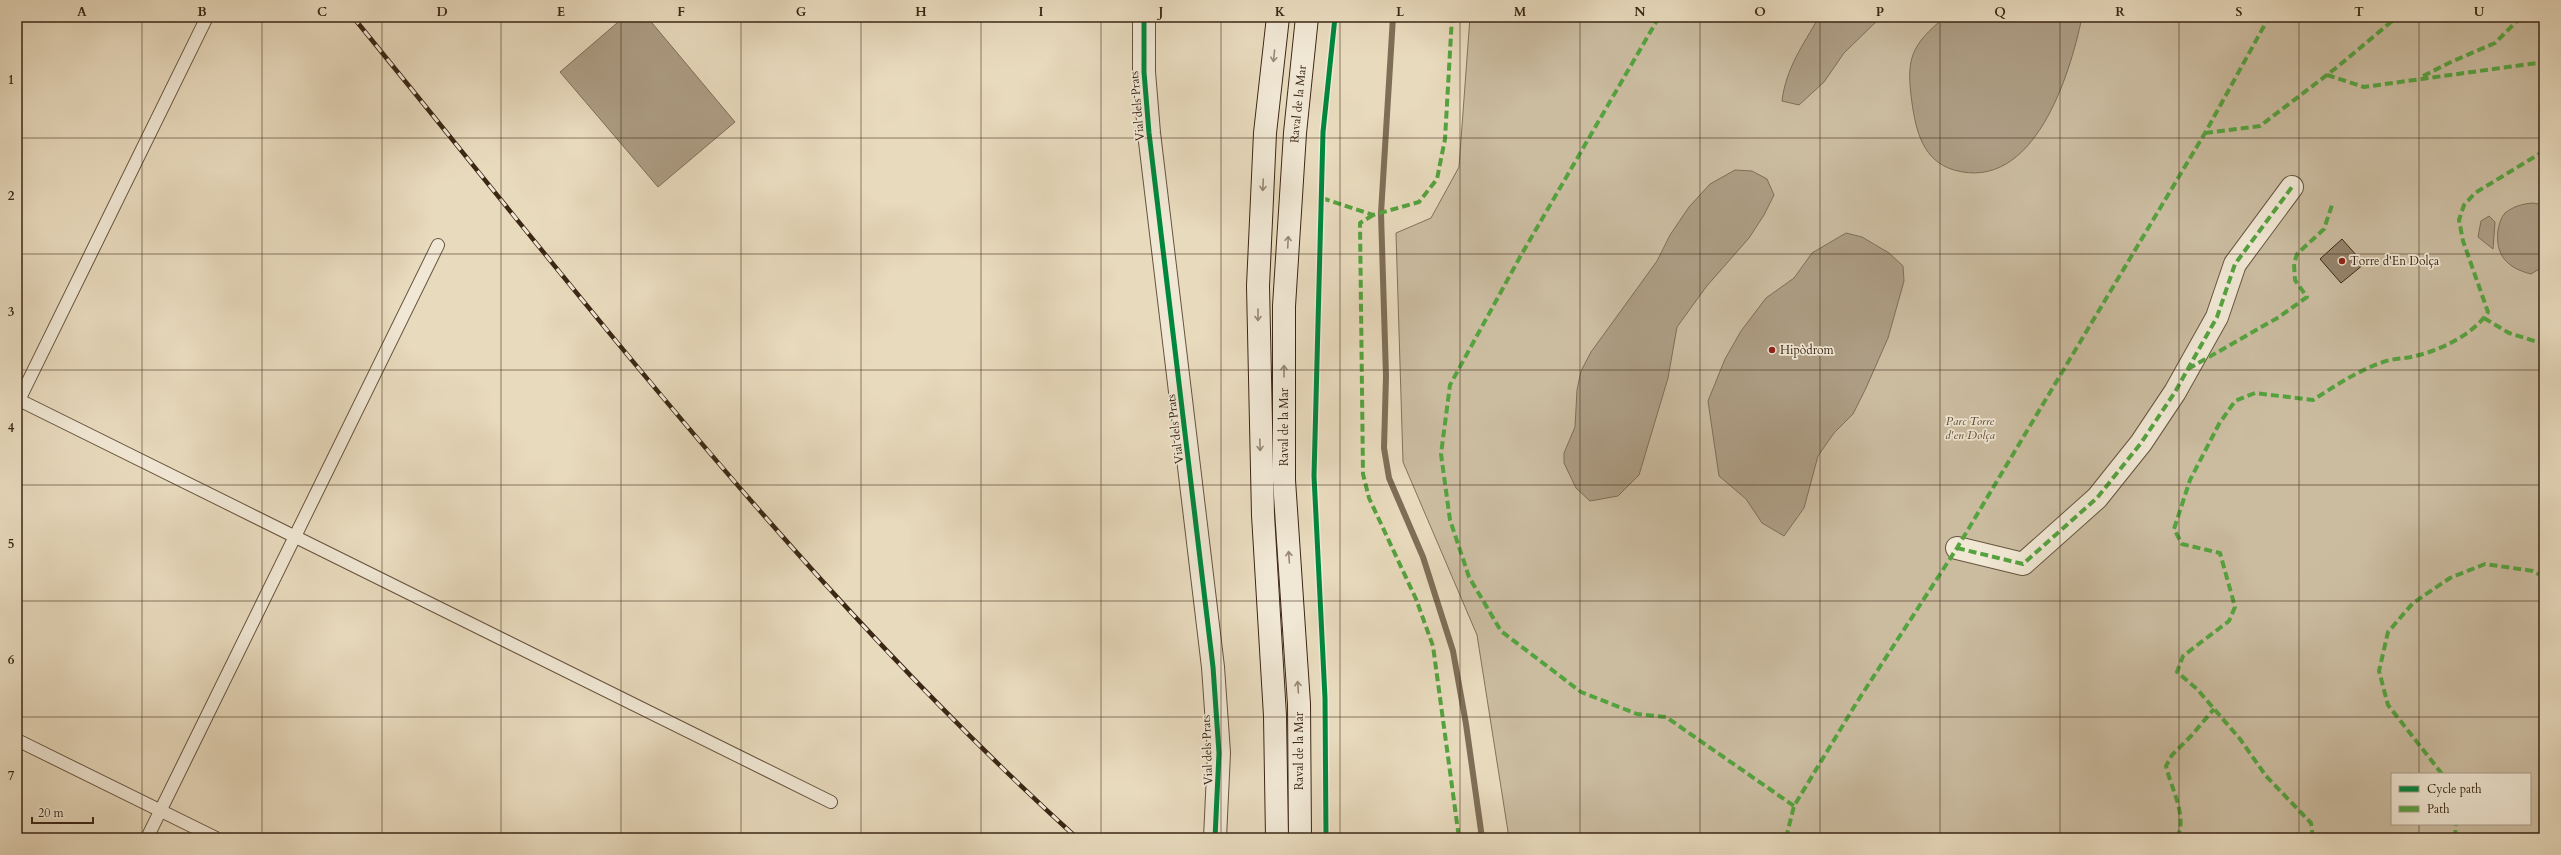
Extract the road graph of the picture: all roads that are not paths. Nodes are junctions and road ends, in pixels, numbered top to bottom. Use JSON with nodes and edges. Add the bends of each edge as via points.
{"nodes":[{"id":1,"x":207,"y":17,"type":"edge"},
{"id":2,"x":1144,"y":17,"type":"edge"},
{"id":3,"x":1278,"y":17,"type":"edge"},
{"id":4,"x":1307,"y":17,"type":"edge"},
{"id":5,"x":2292,"y":187,"type":"dead end"},
{"id":6,"x":438,"y":245,"type":"dead end"},
{"id":7,"x":18,"y":400,"type":"edge"},
{"id":8,"x":294,"y":536,"type":"junction"},
{"id":9,"x":1957,"y":548,"type":"dead end"},
{"id":10,"x":17,"y":740,"type":"edge"},
{"id":11,"x":830,"y":802,"type":"dead end"},
{"id":12,"x":160,"y":810,"type":"junction"},
{"id":13,"x":147,"y":838,"type":"edge"},
{"id":14,"x":216,"y":838,"type":"edge"},
{"id":15,"x":1215,"y":838,"type":"edge"},
{"id":16,"x":1277,"y":838,"type":"edge"},
{"id":17,"x":1300,"y":838,"type":"edge"}],
"edges":[{"from":1,"to":7,"type":"lane"},
{"from":2,"to":15,"type":"street","name":"Vial dels Prats","via":[[1144,72],[1149,133],[1213,667],[1219,753]]},
{"from":3,"to":16,"type":"street","name":"Raval de la Mar","one_way":true,"via":[[1266,133],[1258,286],[1262,483],[1275,716]]},
{"from":17,"to":4,"type":"street","name":"Raval de la Mar","one_way":true,"via":[[1299,704],[1284,480],[1284,306],[1295,133]]},
{"from":5,"to":9,"type":"street","via":[[2235,264],[2217,317],[2175,392],[2141,443],[2097,498],[2023,564]]},
{"from":6,"to":8,"type":"lane"},
{"from":7,"to":8,"type":"lane"},
{"from":8,"to":11,"type":"lane"},
{"from":8,"to":12,"type":"lane"},
{"from":10,"to":12,"type":"lane"},
{"from":12,"to":13,"type":"lane"},
{"from":12,"to":14,"type":"lane"}]}
